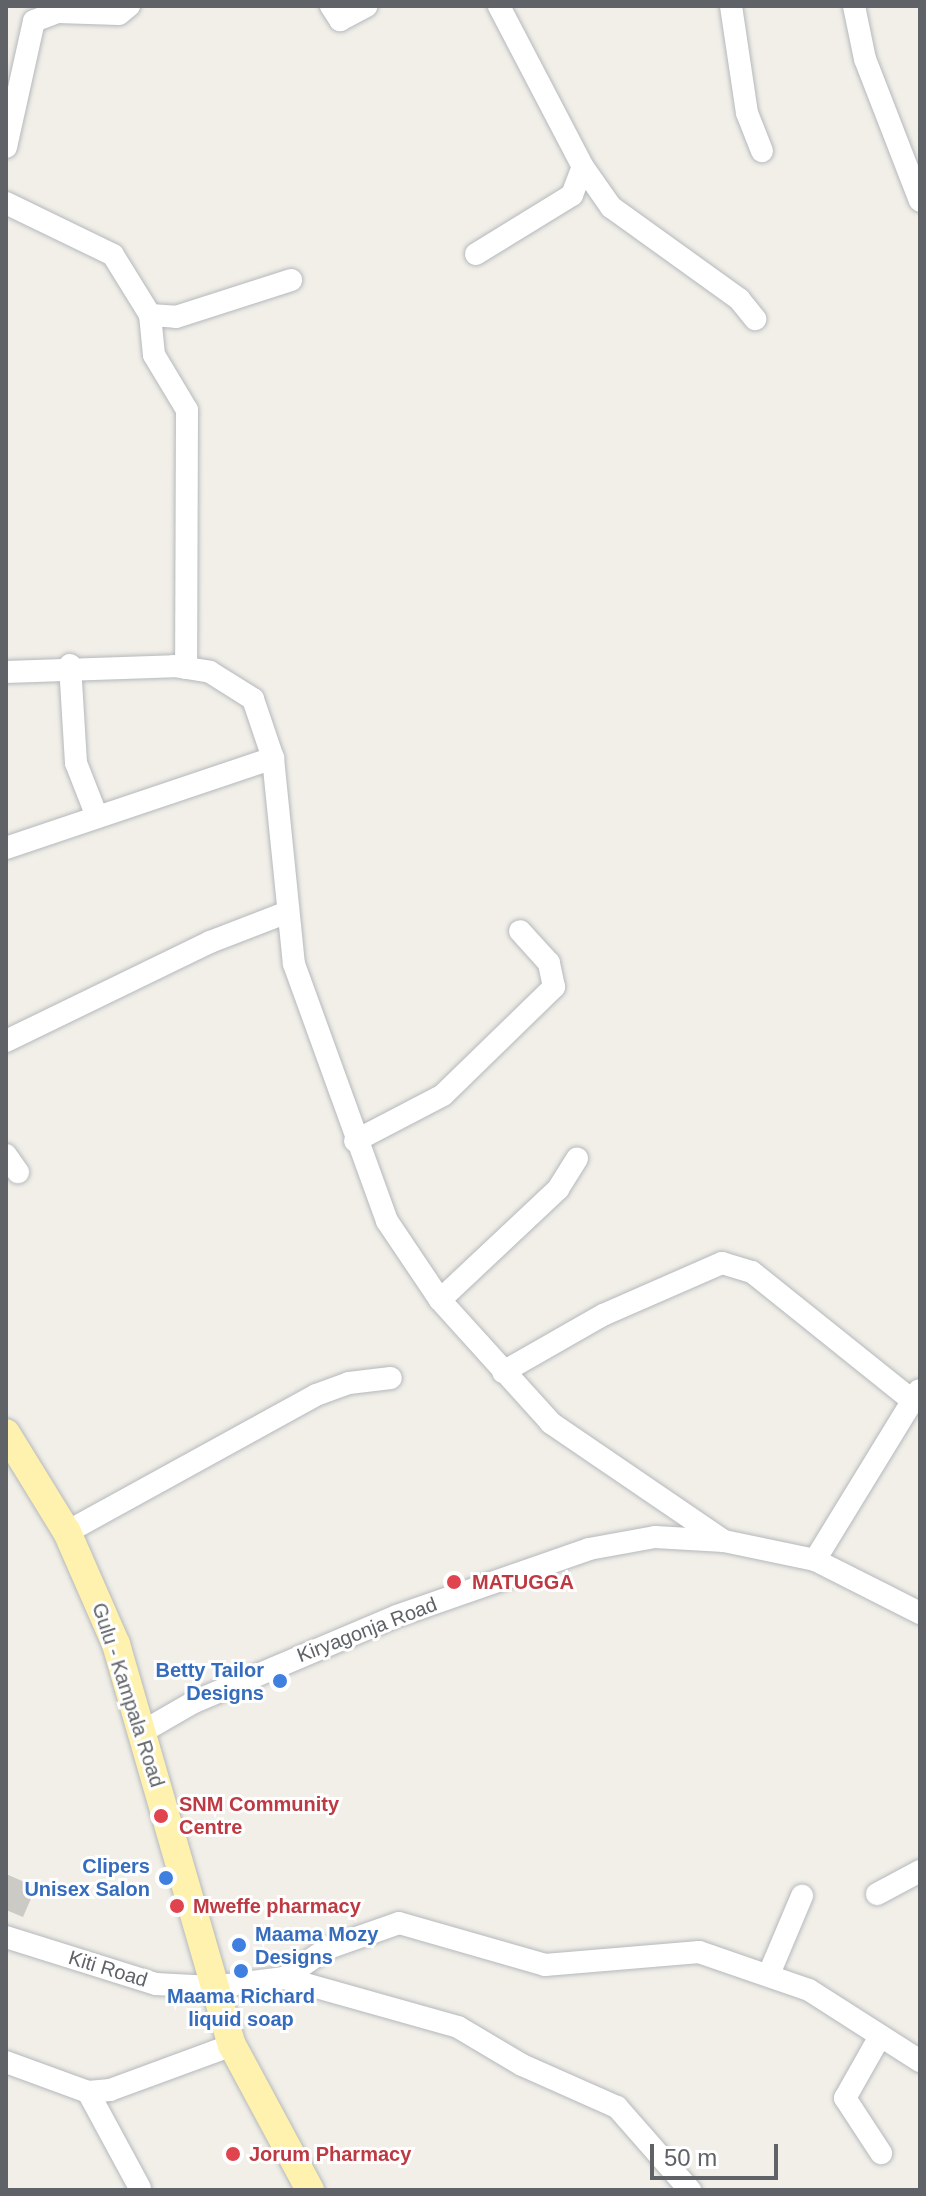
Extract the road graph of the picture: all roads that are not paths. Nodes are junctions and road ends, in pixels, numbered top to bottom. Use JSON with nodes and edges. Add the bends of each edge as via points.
{"nodes":[{"id":1,"x":129,"y":6,"type":"edge"},
{"id":2,"x":331,"y":6,"type":"edge"},
{"id":3,"x":366,"y":6,"type":"edge"},
{"id":4,"x":499,"y":6,"type":"edge"},
{"id":5,"x":731,"y":6,"type":"edge"},
{"id":6,"x":854,"y":6,"type":"edge"},
{"id":7,"x":6,"y":147,"type":"edge"},
{"id":8,"x":762,"y":151,"type":"dead end"},
{"id":9,"x":583,"y":167,"type":"junction"},
{"id":10,"x":920,"y":201,"type":"edge"},
{"id":11,"x":6,"y":203,"type":"edge"},
{"id":12,"x":476,"y":254,"type":"dead end"},
{"id":13,"x":291,"y":280,"type":"dead end"},
{"id":14,"x":150,"y":315,"type":"junction"},
{"id":15,"x":755,"y":319,"type":"dead end"},
{"id":16,"x":70,"y":665,"type":"junction"},
{"id":17,"x":186,"y":668,"type":"junction"},
{"id":18,"x":6,"y":672,"type":"edge"},
{"id":19,"x":273,"y":758,"type":"junction"},
{"id":20,"x":96,"y":814,"type":"junction"},
{"id":21,"x":6,"y":848,"type":"edge"},
{"id":22,"x":285,"y":913,"type":"junction"},
{"id":23,"x":520,"y":931,"type":"dead end"},
{"id":24,"x":6,"y":1041,"type":"edge"},
{"id":25,"x":355,"y":1141,"type":"junction"},
{"id":26,"x":577,"y":1158,"type":"dead end"},
{"id":27,"x":440,"y":1300,"type":"junction"},
{"id":28,"x":503,"y":1372,"type":"junction"},
{"id":29,"x":391,"y":1378,"type":"dead end"},
{"id":30,"x":916,"y":1394,"type":"edge"},
{"id":31,"x":6,"y":1433,"type":"edge"},
{"id":32,"x":67,"y":1532,"type":"junction"},
{"id":33,"x":724,"y":1541,"type":"junction"},
{"id":34,"x":815,"y":1560,"type":"junction"},
{"id":35,"x":920,"y":1613,"type":"edge"},
{"id":36,"x":142,"y":1732,"type":"junction"},
{"id":37,"x":920,"y":1871,"type":"edge"},
{"id":38,"x":877,"y":1894,"type":"dead end"},
{"id":39,"x":802,"y":1896,"type":"dead end"},
{"id":40,"x":6,"y":1937,"type":"edge"},
{"id":41,"x":769,"y":1974,"type":"junction"},
{"id":42,"x":284,"y":1978,"type":"junction"},
{"id":43,"x":212,"y":1987,"type":"junction"},
{"id":44,"x":879,"y":2038,"type":"junction"},
{"id":45,"x":232,"y":2045,"type":"junction"},
{"id":46,"x":920,"y":2061,"type":"edge"},
{"id":47,"x":6,"y":2062,"type":"edge"},
{"id":48,"x":88,"y":2092,"type":"junction"},
{"id":49,"x":881,"y":2153,"type":"dead end"},
{"id":50,"x":140,"y":2188,"type":"edge"},
{"id":51,"x":310,"y":2190,"type":"edge"},
{"id":52,"x":690,"y":2190,"type":"edge"}],
"edges":[{"from":1,"to":7,"type":"street","via":[[119,14],[58,12],[34,21]]},
{"from":2,"to":3,"type":"street","via":[[340,20]]},
{"from":4,"to":9,"type":"street"},
{"from":5,"to":8,"type":"street","via":[[747,113]]},
{"from":6,"to":10,"type":"street","via":[[865,59]]},
{"from":9,"to":12,"type":"street","via":[[572,195]]},
{"from":9,"to":15,"type":"street","via":[[611,207],[739,299]]},
{"from":11,"to":14,"type":"street","via":[[113,255]]},
{"from":13,"to":14,"type":"street","via":[[176,317]]},
{"from":14,"to":17,"type":"street","via":[[154,355],[187,410]]},
{"from":16,"to":17,"type":"street"},
{"from":16,"to":18,"type":"street"},
{"from":16,"to":20,"type":"street","via":[[76,763]]},
{"from":17,"to":19,"type":"street","via":[[210,672],[253,699]]},
{"from":19,"to":20,"type":"street"},
{"from":19,"to":22,"type":"street"},
{"from":20,"to":21,"type":"street"},
{"from":22,"to":24,"type":"street","via":[[210,942]]},
{"from":22,"to":25,"type":"street","via":[[305,1005]]},
{"from":23,"to":25,"type":"street","via":[[549,963],[554,987],[443,1095]]},
{"from":25,"to":27,"type":"street","via":[[387,1221]]},
{"from":26,"to":27,"type":"street","via":[[558,1189]]},
{"from":27,"to":28,"type":"street"},
{"from":28,"to":30,"type":"street","via":[[603,1315],[722,1263],[752,1272]]},
{"from":28,"to":33,"type":"street","via":[[551,1423]]},
{"from":29,"to":32,"type":"street","via":[[316,1395]]},
{"from":30,"to":34,"type":"street"},
{"from":31,"to":32,"type":"main road","name":"Gulu - Kampala Road"},
{"from":32,"to":36,"type":"main road","name":"Gulu - Kampala Road","via":[[116,1644]]},
{"from":33,"to":34,"type":"street","name":"Kiryagonja Road"},
{"from":33,"to":36,"type":"street","name":"Kiryagonja Road","via":[[655,1537],[589,1549],[296,1657]]},
{"from":34,"to":35,"type":"street","name":"Kiryagonja Road"},
{"from":36,"to":43,"type":"main road","name":"Gulu - Kampala Road"},
{"from":37,"to":38,"type":"street"},
{"from":39,"to":41,"type":"street"},
{"from":40,"to":43,"type":"street","name":"Kiti Road","via":[[156,1984]]},
{"from":41,"to":42,"type":"street","via":[[699,1952],[545,1965],[399,1923],[328,1948]]},
{"from":41,"to":44,"type":"street","via":[[809,1990]]},
{"from":42,"to":43,"type":"street","name":"Kiti Road"},
{"from":42,"to":52,"type":"street","via":[[458,2027],[522,2065],[591,2091],[628,2118]]},
{"from":43,"to":45,"type":"main road","name":"Gulu - Kampala Road"},
{"from":44,"to":46,"type":"street"},
{"from":44,"to":49,"type":"street","via":[[845,2098]]},
{"from":45,"to":48,"type":"street","via":[[110,2090]]},
{"from":45,"to":51,"type":"main road","name":"Gulu - Kampala Road"},
{"from":47,"to":48,"type":"street"},
{"from":48,"to":50,"type":"street"}]}
